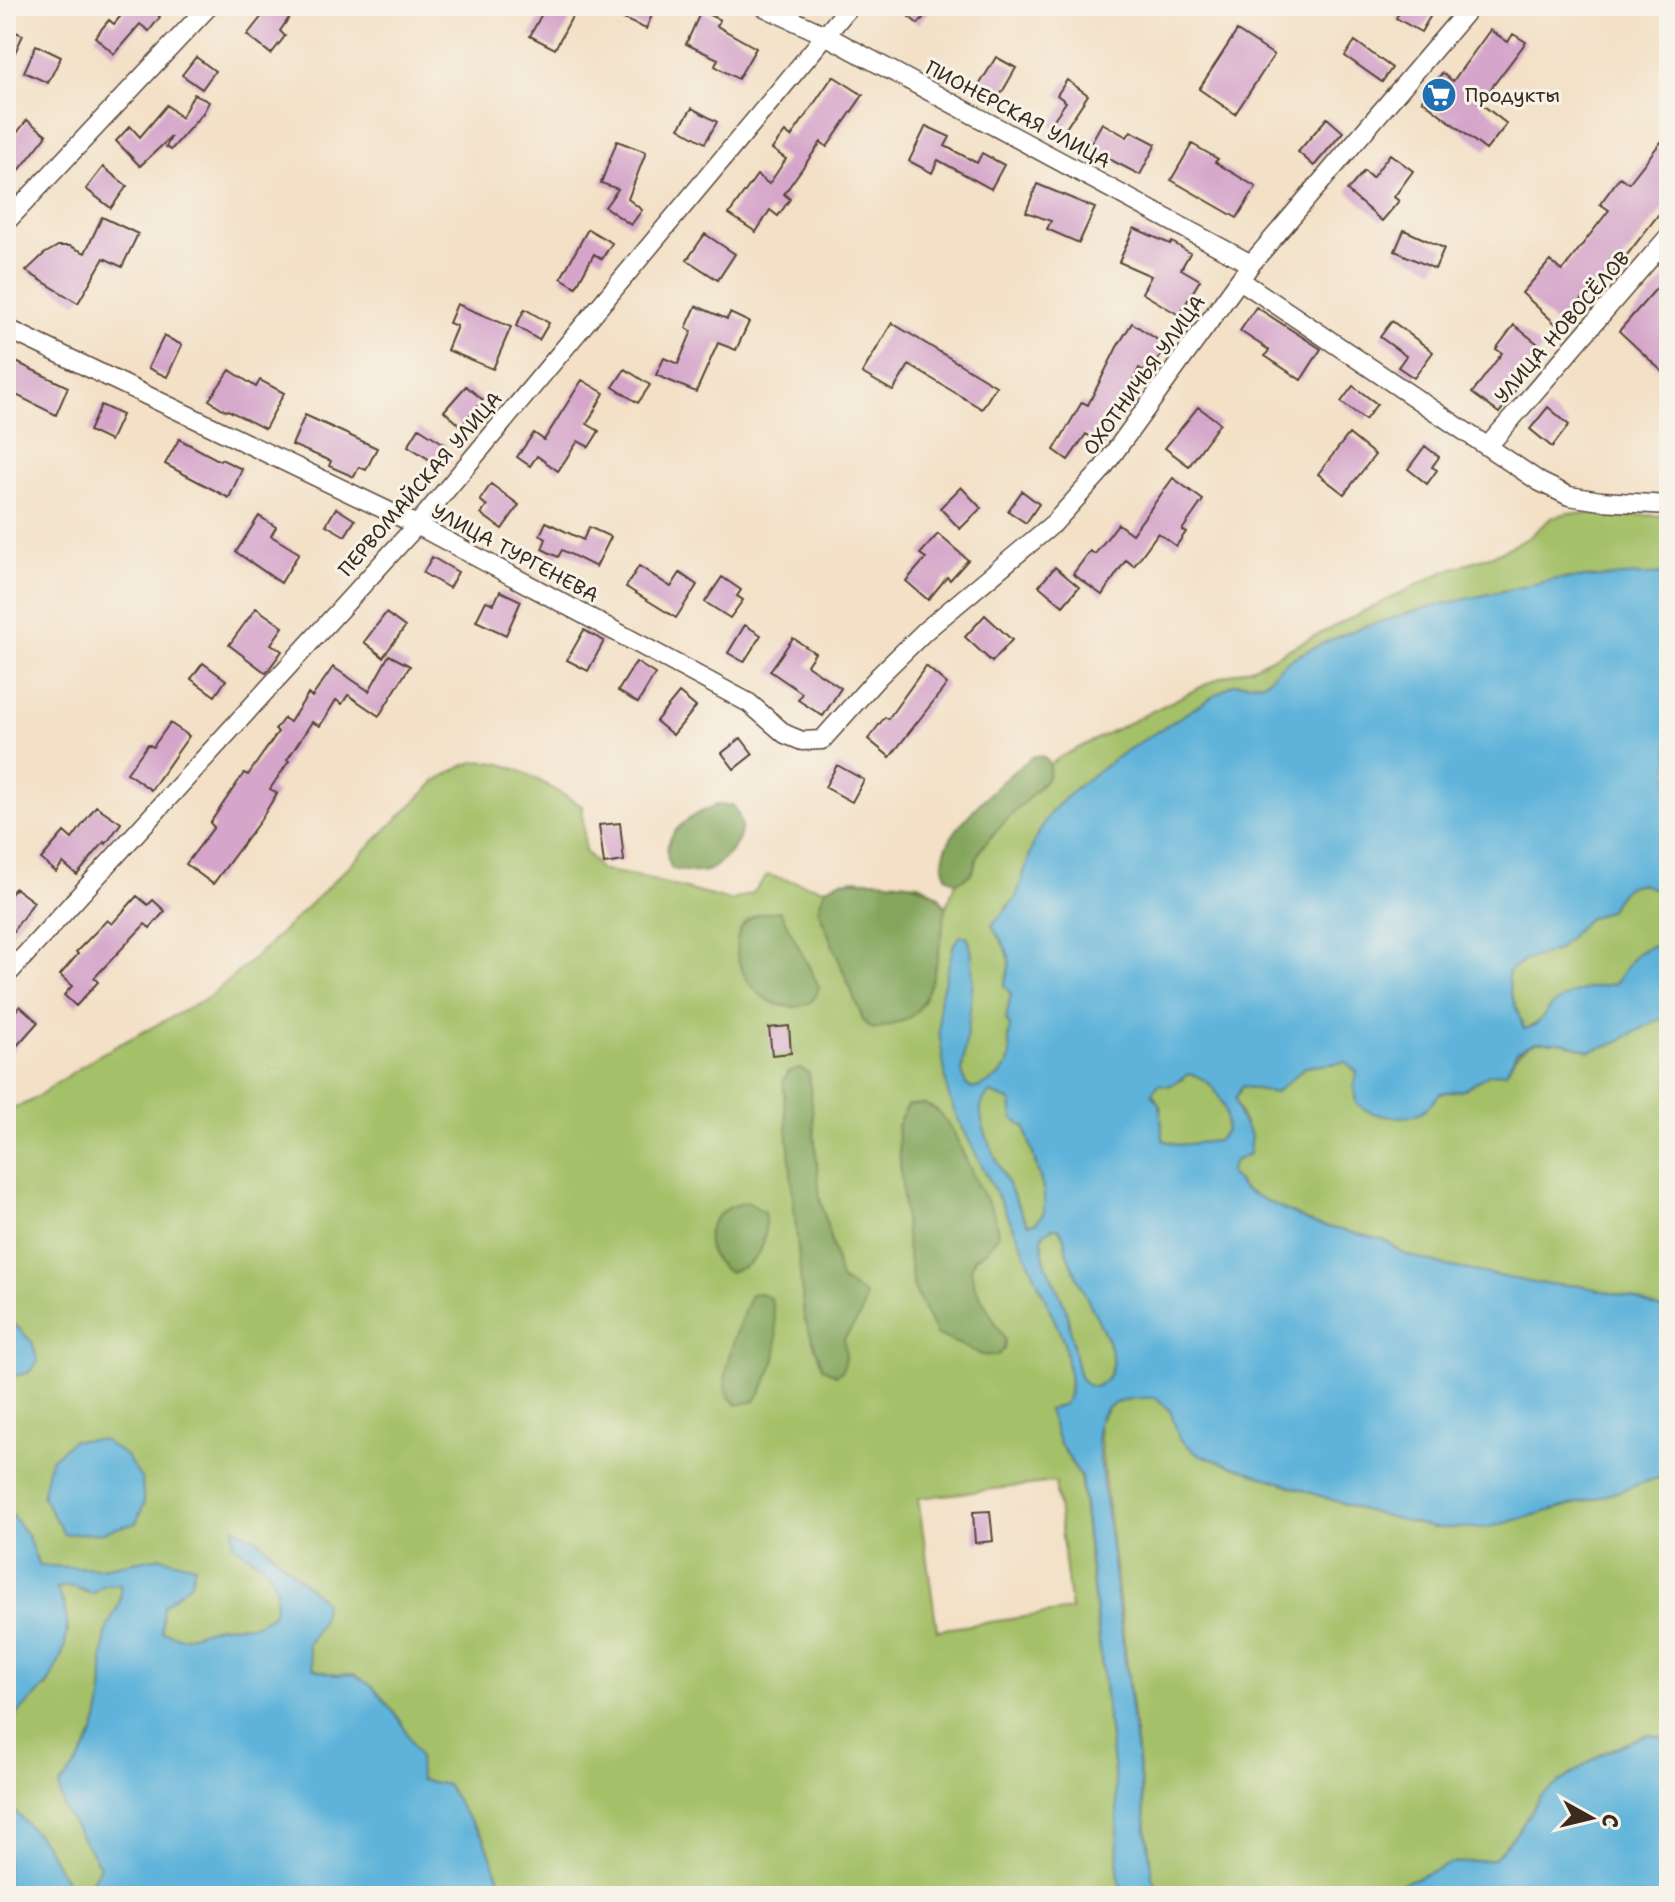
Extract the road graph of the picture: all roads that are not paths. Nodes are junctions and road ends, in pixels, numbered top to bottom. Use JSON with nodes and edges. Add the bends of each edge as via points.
{"nodes":[{"id":1,"x":209,"y":6,"type":"edge"},
{"id":2,"x":762,"y":6,"type":"edge"},
{"id":3,"x":850,"y":6,"type":"edge"},
{"id":4,"x":1471,"y":6,"type":"edge"},
{"id":5,"x":825,"y":35,"type":"junction"},
{"id":6,"x":6,"y":222,"type":"edge"},
{"id":7,"x":1669,"y":236,"type":"edge"},
{"id":8,"x":1245,"y":272,"type":"junction"},
{"id":9,"x":6,"y":328,"type":"edge"},
{"id":10,"x":1488,"y":446,"type":"junction"},
{"id":11,"x":1669,"y":505,"type":"edge"},
{"id":12,"x":417,"y":525,"type":"junction"},
{"id":13,"x":822,"y":740,"type":"joint"},
{"id":14,"x":6,"y":976,"type":"edge"}],
"edges":[{"from":1,"to":6,"type":"street"},
{"from":2,"to":5,"type":"street","name":"ПИОНЕРСКАЯ УЛИЦА"},
{"from":3,"to":5,"type":"street","name":"ПЕРВОМАЙСКАЯ УЛИЦА"},
{"from":4,"to":8,"type":"street","name":"ОХОТНИЧЬЯ УЛИЦА"},
{"from":5,"to":8,"type":"street","name":"ПИОНЕРСКАЯ УЛИЦА"},
{"from":5,"to":12,"type":"street","name":"ПЕРВОМАЙСКАЯ УЛИЦА"},
{"from":7,"to":10,"type":"street","name":"УЛИЦА НОВОСЁЛОВ"},
{"from":8,"to":10,"type":"street","name":"ПИОНЕРСКАЯ УЛИЦА"},
{"from":8,"to":13,"type":"street","name":"ОХОТНИЧЬЯ УЛИЦА","via":[[1100,472],[1043,533],[925,631]]},
{"from":9,"to":12,"type":"street","name":"УЛИЦА ТУРГЕНЕВА"},
{"from":10,"to":11,"type":"street","name":"ПИОНЕРСКАЯ УЛИЦА","via":[[1569,496]]},
{"from":12,"to":13,"type":"street","name":"УЛИЦА ТУРГЕНЕВА","via":[[749,703],[785,734],[802,741]]},
{"from":12,"to":14,"type":"street","name":"ПЕРВОМАЙСКАЯ УЛИЦА"}]}
